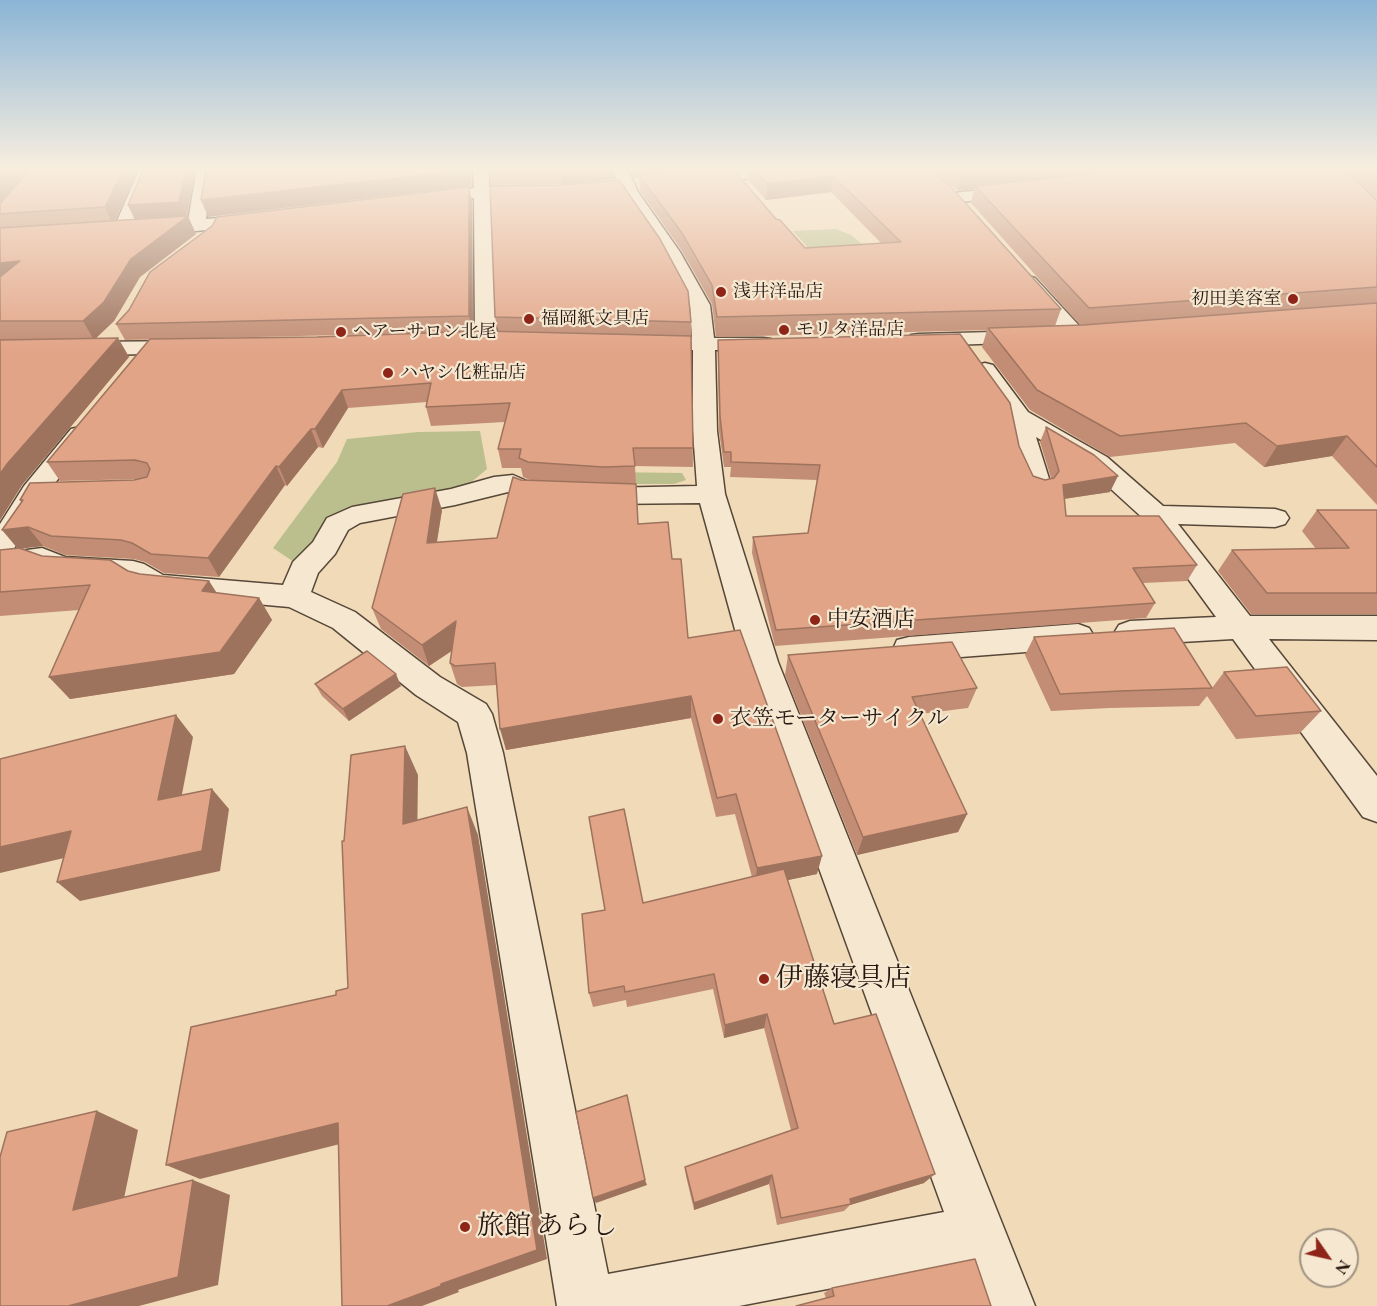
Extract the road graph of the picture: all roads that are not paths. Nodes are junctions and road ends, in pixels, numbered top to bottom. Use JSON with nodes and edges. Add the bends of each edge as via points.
{"nodes":[{"id":1,"x":206,"y":229,"type":"edge"},
{"id":2,"x":221,"y":229,"type":"edge"},
{"id":3,"x":482,"y":229,"type":"edge"},
{"id":4,"x":657,"y":229,"type":"edge"},
{"id":5,"x":122,"y":230,"type":"joint"},
{"id":6,"x":100,"y":231,"type":"edge"},
{"id":7,"x":206,"y":232,"type":"junction"},
{"id":8,"x":1015,"y":267,"type":"edge"},
{"id":9,"x":117,"y":333,"type":"edge"},
{"id":10,"x":1099,"y":334,"type":"edge"},
{"id":11,"x":1076,"y":336,"type":"junction"},
{"id":12,"x":963,"y":339,"type":"junction"},
{"id":13,"x":463,"y":340,"type":"edge"},
{"id":14,"x":486,"y":340,"type":"junction"},
{"id":15,"x":509,"y":340,"type":"edge"},
{"id":16,"x":904,"y":340,"type":"edge"},
{"id":17,"x":624,"y":344,"type":"edge"},
{"id":18,"x":786,"y":344,"type":"edge"},
{"id":19,"x":704,"y":346,"type":"junction"},
{"id":20,"x":152,"y":348,"type":"junction"},
{"id":21,"x":209,"y":348,"type":"edge"},
{"id":22,"x":0,"y":350,"type":"edge"},
{"id":23,"x":100,"y":350,"type":"junction"},
{"id":24,"x":130,"y":372,"type":"edge"},
{"id":25,"x":96,"y":414,"type":"edge"},
{"id":26,"x":1019,"y":417,"type":"junction"},
{"id":27,"x":1038,"y":485,"type":"edge"},
{"id":28,"x":68,"y":491,"type":"edge"},
{"id":29,"x":34,"y":492,"type":"junction"},
{"id":30,"x":711,"y":494,"type":"junction"},
{"id":31,"x":1156,"y":515,"type":"junction"},
{"id":32,"x":1275,"y":518,"type":"dead end"},
{"id":33,"x":0,"y":548,"type":"edge"},
{"id":34,"x":0,"y":563,"type":"edge"},
{"id":35,"x":294,"y":597,"type":"junction"},
{"id":36,"x":1241,"y":627,"type":"junction"},
{"id":37,"x":1377,"y":628,"type":"edge"},
{"id":38,"x":875,"y":651,"type":"edge"},
{"id":39,"x":1377,"y":805,"type":"edge"},
{"id":40,"x":979,"y":1233,"type":"junction"},
{"id":41,"x":588,"y":1306,"type":"edge"},
{"id":42,"x":1006,"y":1306,"type":"edge"}],
"edges":[{"from":1,"to":7,"type":"street"},
{"from":2,"to":7,"type":"street"},
{"from":3,"to":14,"type":"street"},
{"from":4,"to":19,"type":"street","via":[[700,305]]},
{"from":5,"to":6,"type":"street"},
{"from":5,"to":7,"type":"street"},
{"from":8,"to":11,"type":"street"},
{"from":9,"to":23,"type":"street"},
{"from":10,"to":11,"type":"street"},
{"from":11,"to":12,"type":"street"},
{"from":12,"to":16,"type":"street"},
{"from":12,"to":26,"type":"street"},
{"from":13,"to":14,"type":"street"},
{"from":14,"to":15,"type":"street"},
{"from":17,"to":19,"type":"street"},
{"from":18,"to":19,"type":"street"},
{"from":19,"to":30,"type":"street","via":[[705,431]]},
{"from":20,"to":21,"type":"street"},
{"from":20,"to":23,"type":"street"},
{"from":20,"to":24,"type":"street"},
{"from":22,"to":23,"type":"street"},
{"from":25,"to":29,"type":"street"},
{"from":26,"to":27,"type":"street"},
{"from":26,"to":31,"type":"street","via":[[1098,463]]},
{"from":28,"to":29,"type":"street"},
{"from":29,"to":33,"type":"street"},
{"from":30,"to":35,"type":"street","via":[[604,496],[525,491],[513,483],[352,516],[337,524],[325,547],[304,569]]},
{"from":30,"to":40,"type":"street","via":[[778,660]]},
{"from":31,"to":32,"type":"street"},
{"from":31,"to":36,"type":"street"},
{"from":34,"to":35,"type":"street","via":[[42,558],[60,567],[133,571],[156,585]]},
{"from":35,"to":41,"type":"street","via":[[344,620],[428,686],[474,714],[487,765]]},
{"from":36,"to":37,"type":"street"},
{"from":36,"to":38,"type":"street"},
{"from":36,"to":39,"type":"street"},
{"from":40,"to":41,"type":"street"},
{"from":40,"to":42,"type":"street"}]}
